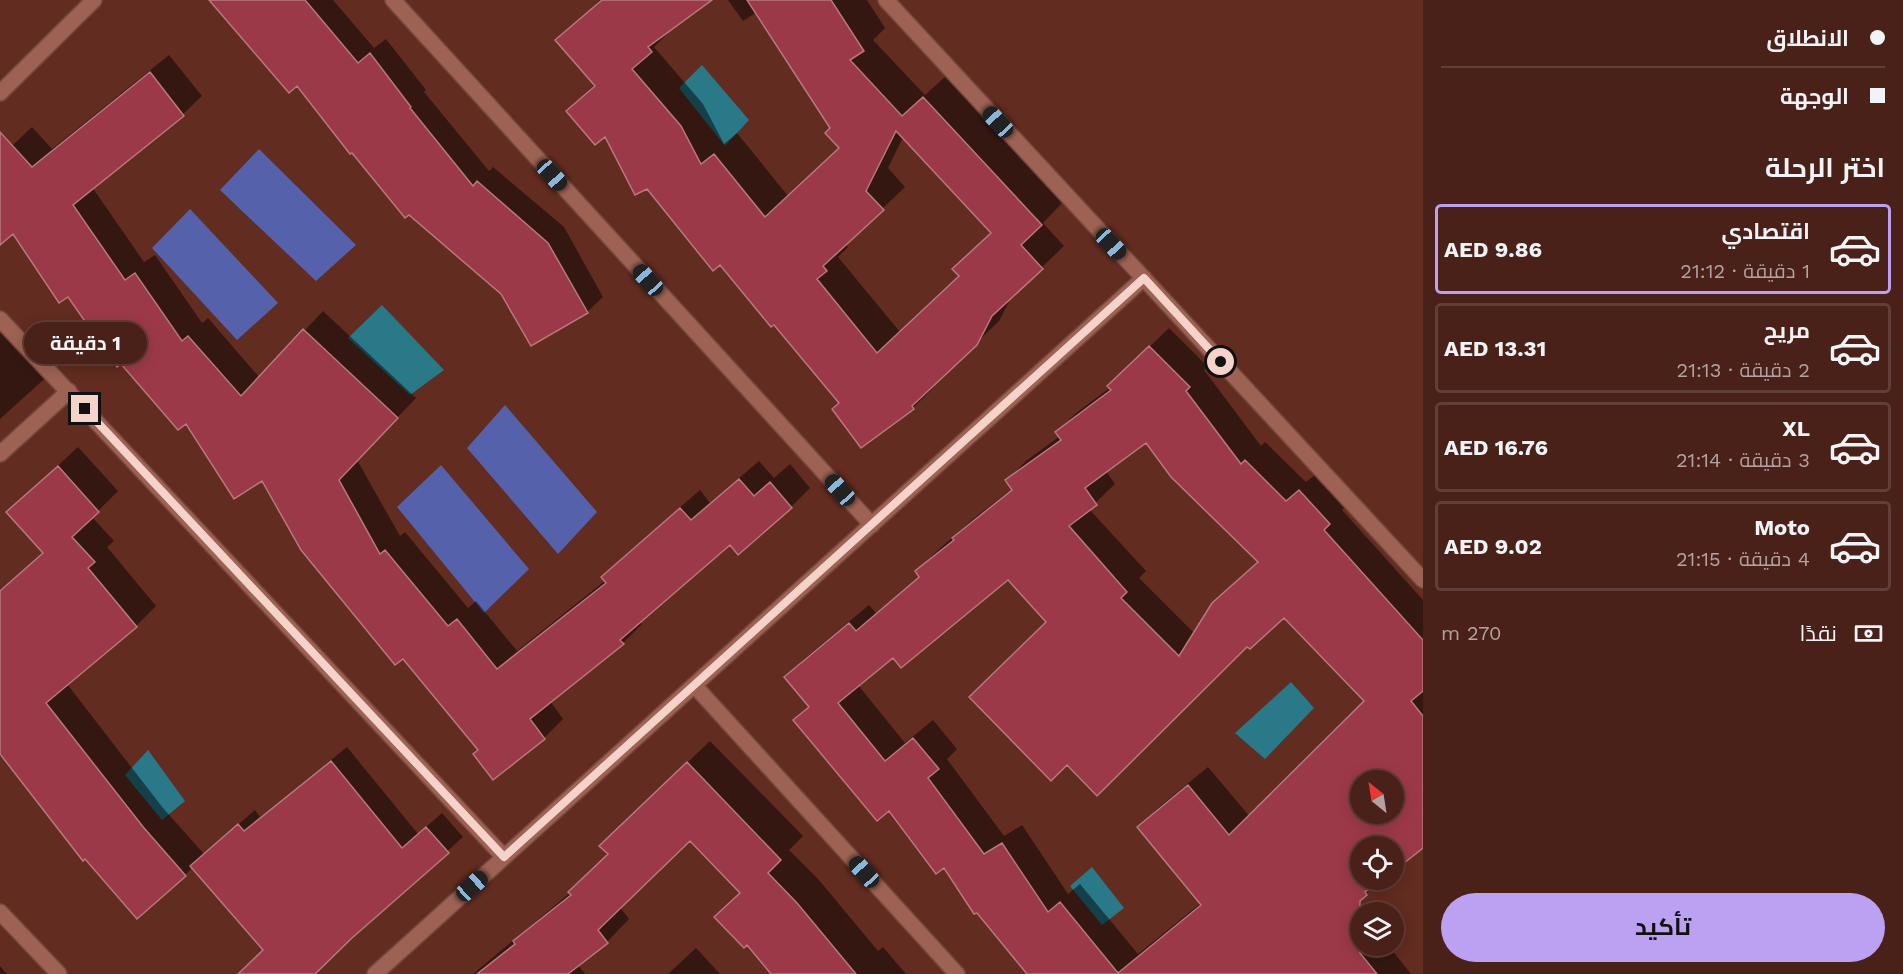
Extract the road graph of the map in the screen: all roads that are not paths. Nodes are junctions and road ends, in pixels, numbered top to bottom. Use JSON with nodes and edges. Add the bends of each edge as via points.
{"nodes":[{"id":1,"x":94,"y":0,"type":"edge"},
{"id":2,"x":393,"y":0,"type":"edge"},
{"id":3,"x":886,"y":0,"type":"edge"},
{"id":4,"x":1,"y":90,"type":"edge"},
{"id":5,"x":1144,"y":278,"type":"junction"},
{"id":6,"x":0,"y":319,"type":"edge"},
{"id":7,"x":69,"y":391,"type":"junction"},
{"id":8,"x":0,"y":454,"type":"edge"},
{"id":9,"x":872,"y":525,"type":"junction"},
{"id":10,"x":1423,"y":580,"type":"edge"},
{"id":11,"x":694,"y":685,"type":"junction"},
{"id":12,"x":504,"y":857,"type":"junction"},
{"id":13,"x":0,"y":912,"type":"edge"},
{"id":14,"x":59,"y":974,"type":"edge"},
{"id":15,"x":375,"y":974,"type":"edge"},
{"id":16,"x":957,"y":974,"type":"edge"}],
"edges":[{"from":1,"to":4,"type":"lane"},
{"from":2,"to":9,"type":"lane"},
{"from":3,"to":5,"type":"lane"},
{"from":5,"to":9,"type":"lane"},
{"from":5,"to":10,"type":"lane"},
{"from":6,"to":7,"type":"lane"},
{"from":7,"to":8,"type":"lane"},
{"from":7,"to":12,"type":"lane"},
{"from":9,"to":11,"type":"lane"},
{"from":11,"to":12,"type":"lane"},
{"from":11,"to":16,"type":"lane"},
{"from":12,"to":15,"type":"lane"},
{"from":13,"to":14,"type":"lane"}]}
